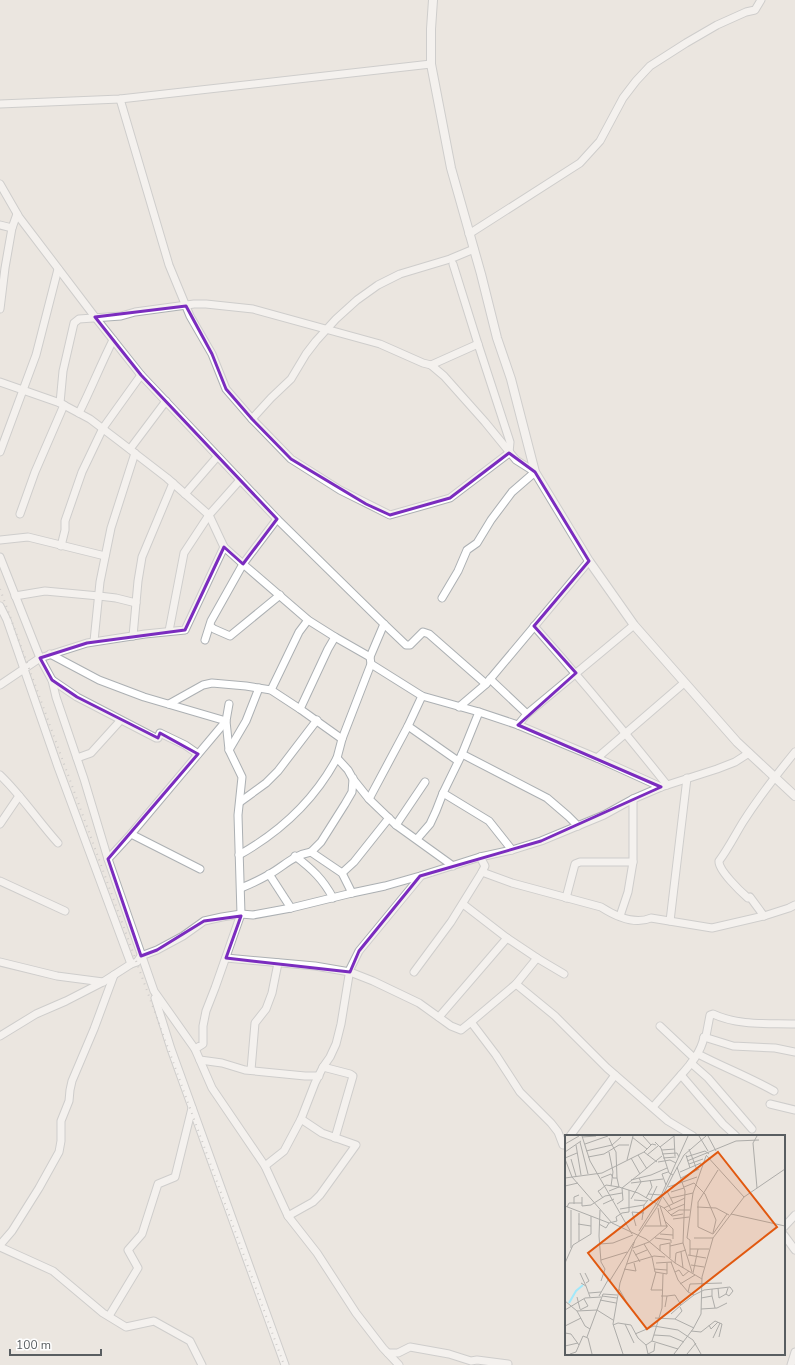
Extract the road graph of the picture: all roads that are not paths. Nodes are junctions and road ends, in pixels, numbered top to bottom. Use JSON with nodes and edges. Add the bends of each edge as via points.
{"nodes":[{"id":1,"x":433,"y":0,"type":"edge"},
{"id":2,"x":761,"y":0,"type":"edge"},
{"id":3,"x":431,"y":64,"type":"junction"},
{"id":4,"x":120,"y":99,"type":"junction"},
{"id":5,"x":0,"y":104,"type":"edge"},
{"id":6,"x":0,"y":184,"type":"edge"},
{"id":7,"x":17,"y":214,"type":"junction"},
{"id":8,"x":0,"y":225,"type":"edge"},
{"id":9,"x":12,"y":228,"type":"junction"},
{"id":10,"x":469,"y":234,"type":"junction"},
{"id":11,"x":474,"y":249,"type":"junction"},
{"id":12,"x":453,"y":264,"type":"dead end"},
{"id":13,"x":58,"y":269,"type":"junction"},
{"id":14,"x":186,"y":306,"type":"junction"},
{"id":15,"x":0,"y":309,"type":"edge"},
{"id":16,"x":95,"y":317,"type":"junction"},
{"id":17,"x":328,"y":329,"type":"junction"},
{"id":18,"x":114,"y":340,"type":"junction"},
{"id":19,"x":478,"y":344,"type":"junction"},
{"id":20,"x":431,"y":365,"type":"junction"},
{"id":21,"x":141,"y":375,"type":"junction"},
{"id":22,"x":0,"y":382,"type":"edge"},
{"id":23,"x":24,"y":390,"type":"junction"},
{"id":24,"x":166,"y":401,"type":"junction"},
{"id":25,"x":62,"y":404,"type":"junction"},
{"id":26,"x":79,"y":413,"type":"junction"},
{"id":27,"x":252,"y":419,"type":"junction"},
{"id":28,"x":103,"y":428,"type":"junction"},
{"id":29,"x":132,"y":451,"type":"junction"},
{"id":30,"x":0,"y":452,"type":"edge"},
{"id":31,"x":509,"y":453,"type":"junction"},
{"id":32,"x":217,"y":457,"type":"junction"},
{"id":33,"x":535,"y":472,"type":"junction"},
{"id":34,"x":240,"y":480,"type":"junction"},
{"id":35,"x":172,"y":483,"type":"junction"},
{"id":36,"x":185,"y":494,"type":"junction"},
{"id":37,"x":20,"y":514,"type":"dead end"},
{"id":38,"x":209,"y":515,"type":"junction"},
{"id":39,"x":277,"y":520,"type":"junction"},
{"id":40,"x":0,"y":540,"type":"edge"},
{"id":41,"x":61,"y":546,"type":"junction"},
{"id":42,"x":224,"y":547,"type":"junction"},
{"id":43,"x":105,"y":556,"type":"junction"},
{"id":44,"x":0,"y":557,"type":"edge"},
{"id":45,"x":589,"y":561,"type":"junction"},
{"id":46,"x":243,"y":564,"type":"junction"},
{"id":47,"x":280,"y":595,"type":"junction"},
{"id":48,"x":15,"y":596,"type":"junction"},
{"id":49,"x":99,"y":596,"type":"junction"},
{"id":50,"x":442,"y":598,"type":"dead end"},
{"id":51,"x":136,"y":603,"type":"junction"},
{"id":52,"x":0,"y":606,"type":"edge"},
{"id":53,"x":308,"y":620,"type":"junction"},
{"id":54,"x":384,"y":624,"type":"junction"},
{"id":55,"x":634,"y":625,"type":"junction"},
{"id":56,"x":210,"y":626,"type":"junction"},
{"id":57,"x":534,"y":626,"type":"junction"},
{"id":58,"x":169,"y":631,"type":"junction"},
{"id":59,"x":133,"y":636,"type":"junction"},
{"id":60,"x":335,"y":637,"type":"junction"},
{"id":61,"x":205,"y":640,"type":"dead end"},
{"id":62,"x":94,"y":642,"type":"junction"},
{"id":63,"x":50,"y":654,"type":"junction"},
{"id":64,"x":40,"y":658,"type":"junction"},
{"id":65,"x":370,"y":660,"type":"junction"},
{"id":66,"x":23,"y":669,"type":"junction"},
{"id":67,"x":576,"y":673,"type":"junction"},
{"id":68,"x":52,"y":680,"type":"junction"},
{"id":69,"x":488,"y":681,"type":"junction"},
{"id":70,"x":684,"y":683,"type":"junction"},
{"id":71,"x":0,"y":685,"type":"edge"},
{"id":72,"x":259,"y":688,"type":"junction"},
{"id":73,"x":270,"y":690,"type":"junction"},
{"id":74,"x":422,"y":696,"type":"junction"},
{"id":75,"x":169,"y":704,"type":"junction"},
{"id":76,"x":228,"y":704,"type":"dead end"},
{"id":77,"x":459,"y":707,"type":"junction"},
{"id":78,"x":300,"y":709,"type":"junction"},
{"id":79,"x":479,"y":712,"type":"junction"},
{"id":80,"x":527,"y":714,"type":"junction"},
{"id":81,"x":120,"y":720,"type":"junction"},
{"id":82,"x":317,"y":720,"type":"junction"},
{"id":83,"x":226,"y":721,"type":"junction"},
{"id":84,"x":518,"y":725,"type":"junction"},
{"id":85,"x":408,"y":726,"type":"junction"},
{"id":86,"x":626,"y":733,"type":"junction"},
{"id":87,"x":342,"y":739,"type":"junction"},
{"id":88,"x":229,"y":750,"type":"junction"},
{"id":89,"x":795,"y":752,"type":"edge"},
{"id":90,"x":749,"y":753,"type":"junction"},
{"id":91,"x":198,"y":754,"type":"junction"},
{"id":92,"x":460,"y":757,"type":"junction"},
{"id":93,"x":77,"y":758,"type":"junction"},
{"id":94,"x":337,"y":758,"type":"junction"},
{"id":95,"x":597,"y":758,"type":"junction"},
{"id":96,"x":0,"y":775,"type":"edge"},
{"id":97,"x":774,"y":777,"type":"junction"},
{"id":98,"x":353,"y":778,"type":"junction"},
{"id":99,"x":687,"y":778,"type":"junction"},
{"id":100,"x":425,"y":782,"type":"dead end"},
{"id":101,"x":664,"y":786,"type":"junction"},
{"id":102,"x":443,"y":793,"type":"junction"},
{"id":103,"x":19,"y":796,"type":"junction"},
{"id":104,"x":795,"y":796,"type":"edge"},
{"id":105,"x":369,"y":799,"type":"junction"},
{"id":106,"x":633,"y":799,"type":"junction"},
{"id":107,"x":240,"y":802,"type":"junction"},
{"id":108,"x":389,"y":818,"type":"junction"},
{"id":109,"x":0,"y":824,"type":"edge"},
{"id":110,"x":396,"y":825,"type":"junction"},
{"id":111,"x":578,"y":826,"type":"junction"},
{"id":112,"x":131,"y":834,"type":"junction"},
{"id":113,"x":417,"y":840,"type":"junction"},
{"id":114,"x":58,"y":843,"type":"dead end"},
{"id":115,"x":512,"y":850,"type":"junction"},
{"id":116,"x":311,"y":852,"type":"junction"},
{"id":117,"x":239,"y":855,"type":"junction"},
{"id":118,"x":295,"y":856,"type":"junction"},
{"id":119,"x":480,"y":856,"type":"junction"},
{"id":120,"x":108,"y":859,"type":"junction"},
{"id":121,"x":633,"y":862,"type":"junction"},
{"id":122,"x":453,"y":866,"type":"junction"},
{"id":123,"x":200,"y":869,"type":"dead end"},
{"id":124,"x":482,"y":872,"type":"junction"},
{"id":125,"x":342,"y":873,"type":"junction"},
{"id":126,"x":270,"y":874,"type":"junction"},
{"id":127,"x":420,"y":876,"type":"junction"},
{"id":128,"x":0,"y":881,"type":"edge"},
{"id":129,"x":241,"y":888,"type":"junction"},
{"id":130,"x":352,"y":893,"type":"junction"},
{"id":131,"x":333,"y":898,"type":"junction"},
{"id":132,"x":566,"y":898,"type":"junction"},
{"id":133,"x":463,"y":904,"type":"junction"},
{"id":134,"x":795,"y":904,"type":"edge"},
{"id":135,"x":291,"y":908,"type":"junction"},
{"id":136,"x":65,"y":911,"type":"dead end"},
{"id":137,"x":241,"y":914,"type":"junction"},
{"id":138,"x":620,"y":916,"type":"junction"},
{"id":139,"x":764,"y":916,"type":"junction"},
{"id":140,"x":670,"y":920,"type":"junction"},
{"id":141,"x":507,"y":938,"type":"junction"},
{"id":142,"x":141,"y":956,"type":"junction"},
{"id":143,"x":226,"y":958,"type":"junction"},
{"id":144,"x":538,"y":958,"type":"junction"},
{"id":145,"x":0,"y":962,"type":"edge"},
{"id":146,"x":278,"y":963,"type":"junction"},
{"id":147,"x":131,"y":964,"type":"junction"},
{"id":148,"x":350,"y":972,"type":"junction"},
{"id":149,"x":414,"y":972,"type":"dead end"},
{"id":150,"x":564,"y":974,"type":"dead end"},
{"id":151,"x":114,"y":975,"type":"junction"},
{"id":152,"x":103,"y":982,"type":"junction"},
{"id":153,"x":151,"y":984,"type":"junction"},
{"id":154,"x":516,"y":984,"type":"junction"},
{"id":155,"x":439,"y":1017,"type":"junction"},
{"id":156,"x":471,"y":1022,"type":"junction"},
{"id":157,"x":795,"y":1024,"type":"edge"},
{"id":158,"x":660,"y":1026,"type":"dead end"},
{"id":159,"x":0,"y":1036,"type":"edge"},
{"id":160,"x":704,"y":1038,"type":"junction"},
{"id":161,"x":195,"y":1049,"type":"junction"},
{"id":162,"x":795,"y":1052,"type":"edge"},
{"id":163,"x":694,"y":1058,"type":"junction"},
{"id":164,"x":200,"y":1060,"type":"junction"},
{"id":165,"x":323,"y":1067,"type":"junction"},
{"id":166,"x":251,"y":1070,"type":"junction"},
{"id":167,"x":615,"y":1075,"type":"junction"},
{"id":168,"x":681,"y":1075,"type":"junction"},
{"id":169,"x":319,"y":1076,"type":"junction"},
{"id":170,"x":774,"y":1091,"type":"dead end"},
{"id":171,"x":770,"y":1104,"type":"dead end"},
{"id":172,"x":652,"y":1107,"type":"junction"},
{"id":173,"x":192,"y":1108,"type":"junction"},
{"id":174,"x":795,"y":1110,"type":"edge"},
{"id":175,"x":301,"y":1120,"type":"junction"},
{"id":176,"x":752,"y":1129,"type":"dead end"},
{"id":177,"x":571,"y":1135,"type":"edge"},
{"id":178,"x":691,"y":1135,"type":"edge"},
{"id":179,"x":735,"y":1135,"type":"edge"},
{"id":180,"x":335,"y":1138,"type":"junction"},
{"id":181,"x":565,"y":1142,"type":"edge"},
{"id":182,"x":265,"y":1166,"type":"junction"},
{"id":183,"x":795,"y":1215,"type":"edge"},
{"id":184,"x":288,"y":1216,"type":"junction"},
{"id":185,"x":785,"y":1226,"type":"edge"},
{"id":186,"x":785,"y":1236,"type":"edge"},
{"id":187,"x":0,"y":1246,"type":"edge"},
{"id":188,"x":795,"y":1250,"type":"edge"},
{"id":189,"x":109,"y":1316,"type":"junction"},
{"id":190,"x":795,"y":1352,"type":"edge"},
{"id":191,"x":388,"y":1353,"type":"junction"},
{"id":192,"x":508,"y":1364,"type":"dead end"},
{"id":193,"x":202,"y":1365,"type":"edge"},
{"id":194,"x":285,"y":1365,"type":"edge"},
{"id":195,"x":399,"y":1365,"type":"edge"},
{"id":196,"x":791,"y":1365,"type":"edge"}],
"edges":[{"from":1,"to":3,"type":"street"},
{"from":2,"to":10,"type":"street","via":[[755,10],[717,25],[650,66],[623,98],[600,141],[580,163]]},
{"from":3,"to":4,"type":"street"},
{"from":3,"to":10,"type":"street","via":[[451,168]]},
{"from":4,"to":5,"type":"street"},
{"from":4,"to":14,"type":"street","via":[[169,265]]},
{"from":6,"to":7,"type":"street"},
{"from":7,"to":9,"type":"street"},
{"from":7,"to":13,"type":"street"},
{"from":8,"to":9,"type":"street"},
{"from":9,"to":15,"type":"street"},
{"from":10,"to":11,"type":"street"},
{"from":11,"to":17,"type":"street","via":[[400,274],[378,285],[345,310]]},
{"from":11,"to":33,"type":"street"},
{"from":12,"to":19,"type":"street"},
{"from":13,"to":16,"type":"street"},
{"from":13,"to":23,"type":"street","via":[[36,355]]},
{"from":14,"to":16,"type":"street","via":[[121,316]]},
{"from":14,"to":17,"type":"street","via":[[200,304],[247,308]]},
{"from":14,"to":27,"type":"street","via":[[212,354],[226,388]]},
{"from":16,"to":18,"type":"street"},
{"from":16,"to":25,"type":"street","via":[[79,319],[74,323],[63,371]]},
{"from":17,"to":20,"type":"street","via":[[380,344]]},
{"from":17,"to":27,"type":"street","via":[[308,350],[291,379]]},
{"from":18,"to":21,"type":"street"},
{"from":18,"to":26,"type":"street"},
{"from":19,"to":20,"type":"street"},
{"from":19,"to":31,"type":"street","via":[[510,442]]},
{"from":20,"to":31,"type":"street","via":[[468,401]]},
{"from":21,"to":24,"type":"street"},
{"from":21,"to":28,"type":"street"},
{"from":22,"to":23,"type":"street"},
{"from":23,"to":25,"type":"street"},
{"from":23,"to":30,"type":"street"},
{"from":24,"to":29,"type":"street"},
{"from":24,"to":32,"type":"street"},
{"from":25,"to":26,"type":"street"},
{"from":25,"to":37,"type":"street"},
{"from":26,"to":28,"type":"street"},
{"from":27,"to":31,"type":"street","via":[[291,459],[340,490],[390,515],[450,498]]},
{"from":28,"to":29,"type":"street"},
{"from":28,"to":41,"type":"street","via":[[76,488],[65,521]]},
{"from":29,"to":35,"type":"street"},
{"from":29,"to":43,"type":"street"},
{"from":31,"to":33,"type":"street"},
{"from":32,"to":34,"type":"street"},
{"from":32,"to":36,"type":"street"},
{"from":33,"to":45,"type":"street"},
{"from":33,"to":50,"type":"street","via":[[512,492],[477,543],[467,550]]},
{"from":34,"to":38,"type":"street"},
{"from":34,"to":39,"type":"street"},
{"from":35,"to":36,"type":"street"},
{"from":35,"to":51,"type":"street","via":[[142,557]]},
{"from":36,"to":38,"type":"street"},
{"from":38,"to":42,"type":"street"},
{"from":38,"to":58,"type":"street","via":[[184,552]]},
{"from":39,"to":46,"type":"street"},
{"from":39,"to":54,"type":"street"},
{"from":40,"to":41,"type":"street","via":[[28,538]]},
{"from":41,"to":43,"type":"street"},
{"from":42,"to":46,"type":"street"},
{"from":42,"to":58,"type":"street","via":[[185,630]]},
{"from":43,"to":49,"type":"street"},
{"from":44,"to":48,"type":"street"},
{"from":45,"to":55,"type":"street"},
{"from":45,"to":57,"type":"street"},
{"from":46,"to":47,"type":"street"},
{"from":46,"to":56,"type":"street"},
{"from":47,"to":53,"type":"street"},
{"from":47,"to":56,"type":"street","via":[[230,636]]},
{"from":48,"to":49,"type":"street","via":[[45,591]]},
{"from":48,"to":64,"type":"street"},
{"from":49,"to":51,"type":"street"},
{"from":49,"to":62,"type":"street"},
{"from":51,"to":59,"type":"street"},
{"from":52,"to":66,"type":"street"},
{"from":53,"to":60,"type":"street"},
{"from":53,"to":73,"type":"street","via":[[299,632]]},
{"from":54,"to":65,"type":"street"},
{"from":54,"to":69,"type":"street","via":[[406,644],[410,644],[423,632],[429,634]]},
{"from":55,"to":67,"type":"street"},
{"from":55,"to":70,"type":"street"},
{"from":56,"to":61,"type":"street"},
{"from":57,"to":67,"type":"street"},
{"from":57,"to":69,"type":"street"},
{"from":58,"to":59,"type":"street"},
{"from":59,"to":62,"type":"street"},
{"from":60,"to":65,"type":"street"},
{"from":60,"to":78,"type":"street"},
{"from":62,"to":63,"type":"street"},
{"from":63,"to":64,"type":"street"},
{"from":63,"to":75,"type":"street","via":[[99,680]]},
{"from":64,"to":66,"type":"street"},
{"from":64,"to":68,"type":"street"},
{"from":65,"to":74,"type":"street"},
{"from":65,"to":87,"type":"street"},
{"from":66,"to":71,"type":"street"},
{"from":66,"to":147,"type":"street"},
{"from":67,"to":80,"type":"street"},
{"from":67,"to":86,"type":"street"},
{"from":68,"to":81,"type":"street"},
{"from":68,"to":93,"type":"street"},
{"from":69,"to":77,"type":"street"},
{"from":69,"to":80,"type":"street"},
{"from":70,"to":86,"type":"street"},
{"from":70,"to":90,"type":"street"},
{"from":72,"to":73,"type":"street"},
{"from":72,"to":75,"type":"street","via":[[212,683],[203,685]]},
{"from":72,"to":88,"type":"street","via":[[254,705]]},
{"from":73,"to":78,"type":"street"},
{"from":74,"to":77,"type":"street"},
{"from":74,"to":85,"type":"street"},
{"from":75,"to":83,"type":"street"},
{"from":76,"to":83,"type":"street"},
{"from":77,"to":79,"type":"street"},
{"from":78,"to":82,"type":"street"},
{"from":79,"to":84,"type":"street"},
{"from":79,"to":92,"type":"street"},
{"from":80,"to":84,"type":"street"},
{"from":81,"to":91,"type":"street","via":[[156,738],[160,734]]},
{"from":81,"to":93,"type":"street","via":[[91,753]]},
{"from":82,"to":87,"type":"street"},
{"from":82,"to":107,"type":"street","via":[[278,771]]},
{"from":83,"to":88,"type":"street"},
{"from":83,"to":91,"type":"street"},
{"from":84,"to":95,"type":"street"},
{"from":85,"to":92,"type":"street"},
{"from":85,"to":105,"type":"street"},
{"from":86,"to":95,"type":"street"},
{"from":86,"to":101,"type":"street"},
{"from":87,"to":94,"type":"street"},
{"from":88,"to":107,"type":"street","via":[[242,777]]},
{"from":89,"to":97,"type":"street"},
{"from":90,"to":97,"type":"street"},
{"from":90,"to":99,"type":"street","via":[[735,762]]},
{"from":91,"to":112,"type":"street"},
{"from":92,"to":102,"type":"street"},
{"from":92,"to":111,"type":"street","via":[[546,798]]},
{"from":93,"to":120,"type":"street"},
{"from":94,"to":98,"type":"street"},
{"from":94,"to":117,"type":"street","via":[[315,791],[284,825],[258,845]]},
{"from":95,"to":101,"type":"street"},
{"from":96,"to":103,"type":"street"},
{"from":97,"to":104,"type":"street"},
{"from":97,"to":139,"type":"street","via":[[718,861],[719,866],[739,891],[750,897]]},
{"from":98,"to":105,"type":"street"},
{"from":98,"to":116,"type":"street","via":[[352,792],[321,842]]},
{"from":99,"to":101,"type":"street"},
{"from":99,"to":140,"type":"street"},
{"from":100,"to":110,"type":"street"},
{"from":101,"to":106,"type":"street"},
{"from":102,"to":113,"type":"street","via":[[430,824]]},
{"from":102,"to":115,"type":"street","via":[[489,821]]},
{"from":103,"to":109,"type":"street"},
{"from":103,"to":114,"type":"street"},
{"from":105,"to":108,"type":"street"},
{"from":106,"to":111,"type":"street"},
{"from":106,"to":121,"type":"street"},
{"from":107,"to":117,"type":"street"},
{"from":108,"to":110,"type":"street"},
{"from":108,"to":125,"type":"street"},
{"from":110,"to":113,"type":"street"},
{"from":111,"to":115,"type":"street"},
{"from":112,"to":120,"type":"street"},
{"from":112,"to":123,"type":"street"},
{"from":113,"to":122,"type":"street"},
{"from":115,"to":119,"type":"street"},
{"from":116,"to":118,"type":"street"},
{"from":116,"to":125,"type":"street"},
{"from":117,"to":129,"type":"street"},
{"from":118,"to":126,"type":"street"},
{"from":118,"to":131,"type":"street","via":[[314,871]]},
{"from":119,"to":122,"type":"street"},
{"from":119,"to":124,"type":"street","via":[[485,866]]},
{"from":120,"to":142,"type":"street"},
{"from":121,"to":132,"type":"street","via":[[575,864]]},
{"from":121,"to":138,"type":"street","via":[[628,892]]},
{"from":122,"to":127,"type":"street"},
{"from":124,"to":132,"type":"street"},
{"from":124,"to":133,"type":"street"},
{"from":125,"to":130,"type":"street"},
{"from":126,"to":129,"type":"street"},
{"from":126,"to":135,"type":"street"},
{"from":127,"to":130,"type":"street"},
{"from":127,"to":148,"type":"street","via":[[359,951]]},
{"from":128,"to":136,"type":"street"},
{"from":129,"to":137,"type":"street"},
{"from":130,"to":131,"type":"street"},
{"from":131,"to":135,"type":"street"},
{"from":132,"to":138,"type":"street","via":[[601,907]]},
{"from":133,"to":141,"type":"street"},
{"from":133,"to":149,"type":"street"},
{"from":134,"to":139,"type":"street"},
{"from":135,"to":137,"type":"street","via":[[260,914]]},
{"from":137,"to":142,"type":"street","via":[[204,921],[183,936]]},
{"from":137,"to":143,"type":"street"},
{"from":138,"to":140,"type":"street","via":[[635,921],[652,918]]},
{"from":139,"to":140,"type":"street","via":[[712,928]]},
{"from":141,"to":144,"type":"street"},
{"from":141,"to":155,"type":"street"},
{"from":142,"to":147,"type":"street","via":[[137,962]]},
{"from":142,"to":153,"type":"street"},
{"from":143,"to":146,"type":"street"},
{"from":143,"to":161,"type":"street","via":[[206,1011],[203,1044]]},
{"from":144,"to":150,"type":"street"},
{"from":144,"to":154,"type":"street"},
{"from":145,"to":152,"type":"street","via":[[58,976]]},
{"from":146,"to":148,"type":"street"},
{"from":146,"to":166,"type":"street","via":[[266,1009],[255,1023]]},
{"from":147,"to":151,"type":"street"},
{"from":148,"to":155,"type":"street","via":[[419,1003]]},
{"from":148,"to":165,"type":"street","via":[[341,1024],[333,1051]]},
{"from":151,"to":152,"type":"street"},
{"from":151,"to":187,"type":"street","via":[[72,1081],[69,1102],[61,1121],[58,1152],[39,1188]]},
{"from":152,"to":159,"type":"street","via":[[36,1014]]},
{"from":153,"to":161,"type":"street"},
{"from":153,"to":173,"type":"street","via":[[170,1048]]},
{"from":154,"to":156,"type":"street"},
{"from":154,"to":167,"type":"street","via":[[555,1016]]},
{"from":155,"to":156,"type":"street","via":[[461,1030]]},
{"from":156,"to":181,"type":"street","via":[[520,1092],[551,1123],[563,1145]]},
{"from":157,"to":160,"type":"street","via":[[750,1023],[713,1014],[710,1016]]},
{"from":158,"to":163,"type":"street"},
{"from":160,"to":162,"type":"street","via":[[733,1046],[775,1048]]},
{"from":160,"to":163,"type":"street"},
{"from":161,"to":164,"type":"street"},
{"from":163,"to":168,"type":"street"},
{"from":163,"to":170,"type":"street","via":[[752,1078]]},
{"from":163,"to":176,"type":"street"},
{"from":164,"to":166,"type":"street"},
{"from":164,"to":182,"type":"street","via":[[212,1088]]},
{"from":165,"to":169,"type":"street"},
{"from":165,"to":180,"type":"street","via":[[353,1076]]},
{"from":166,"to":169,"type":"street"},
{"from":167,"to":172,"type":"street"},
{"from":167,"to":177,"type":"street"},
{"from":168,"to":172,"type":"street"},
{"from":168,"to":179,"type":"street"},
{"from":169,"to":175,"type":"street"},
{"from":171,"to":174,"type":"street"},
{"from":172,"to":178,"type":"street","via":[[668,1121]]},
{"from":173,"to":189,"type":"street","via":[[176,1177],[158,1184],[142,1234],[128,1250],[138,1268]]},
{"from":173,"to":194,"type":"street"},
{"from":175,"to":180,"type":"street"},
{"from":175,"to":182,"type":"street","via":[[284,1151]]},
{"from":180,"to":184,"type":"street","via":[[356,1145],[320,1195],[313,1202]]},
{"from":182,"to":184,"type":"street"},
{"from":183,"to":185,"type":"street"},
{"from":184,"to":191,"type":"street","via":[[317,1253],[356,1313]]},
{"from":186,"to":188,"type":"street"},
{"from":187,"to":189,"type":"street","via":[[53,1271]]},
{"from":189,"to":193,"type":"street","via":[[126,1327],[154,1321],[190,1341]]},
{"from":190,"to":196,"type":"street"},
{"from":191,"to":192,"type":"street","via":[[398,1353],[410,1347],[471,1361]]},
{"from":191,"to":195,"type":"street"}]}
